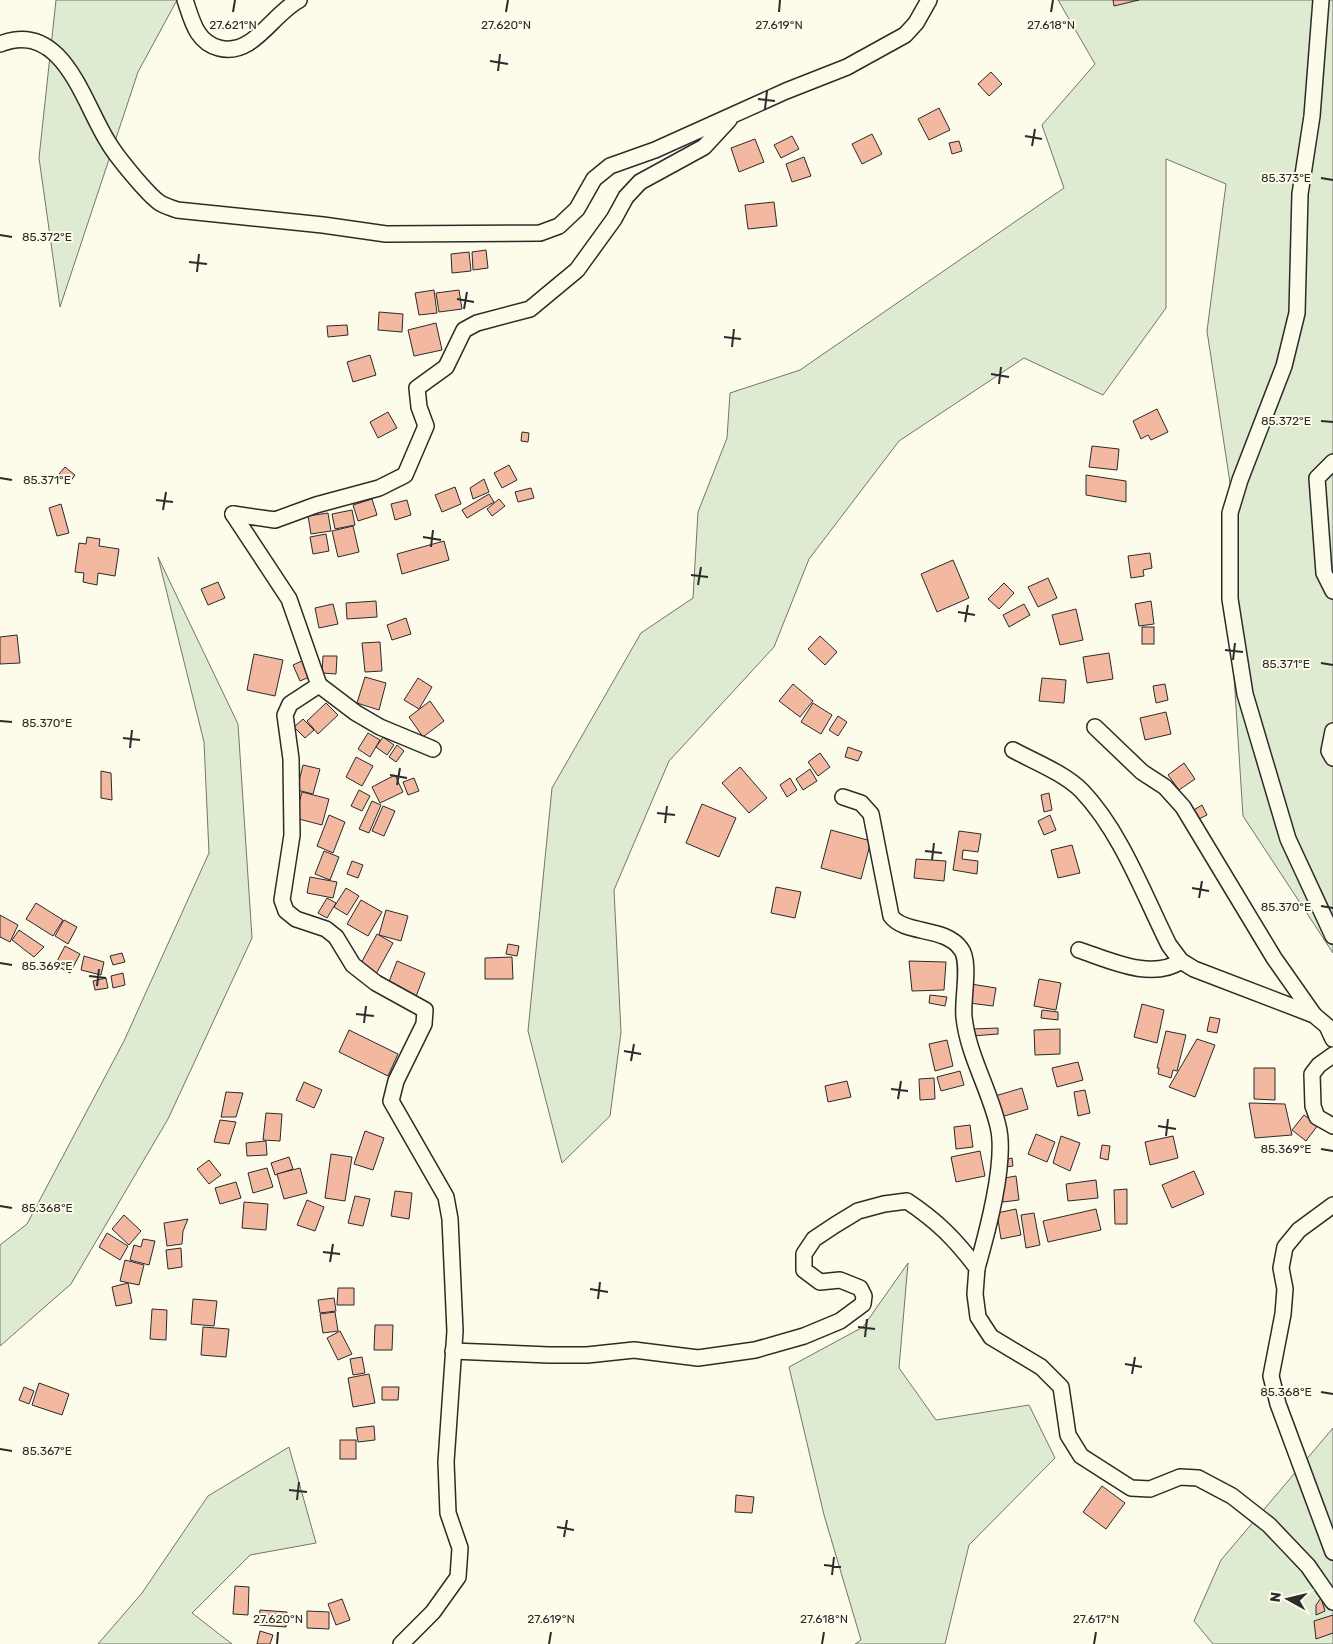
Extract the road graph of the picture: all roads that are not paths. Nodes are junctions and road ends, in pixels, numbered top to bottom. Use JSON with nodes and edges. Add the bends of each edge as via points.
{"nodes":[{"id":1,"x":185,"y":0,"type":"edge"},
{"id":2,"x":299,"y":0,"type":"edge"},
{"id":3,"x":929,"y":0,"type":"edge"},
{"id":4,"x":1321,"y":0,"type":"edge"},
{"id":5,"x":0,"y":44,"type":"edge"},
{"id":6,"x":733,"y":115,"type":"junction"},
{"id":7,"x":1333,"y":462,"type":"edge"},
{"id":8,"x":1333,"y":591,"type":"edge"},
{"id":9,"x":319,"y":685,"type":"junction"},
{"id":10,"x":1095,"y":727,"type":"dead end"},
{"id":11,"x":1333,"y":730,"type":"edge"},
{"id":12,"x":434,"y":749,"type":"dead end"},
{"id":13,"x":1013,"y":750,"type":"dead end"},
{"id":14,"x":1333,"y":758,"type":"edge"},
{"id":15,"x":843,"y":797,"type":"dead end"},
{"id":16,"x":1333,"y":936,"type":"edge"},
{"id":17,"x":1079,"y":950,"type":"dead end"},
{"id":18,"x":1181,"y":961,"type":"junction"},
{"id":19,"x":1314,"y":1015,"type":"junction"},
{"id":20,"x":1333,"y":1039,"type":"edge"},
{"id":21,"x":1333,"y":1055,"type":"edge"},
{"id":22,"x":1333,"y":1126,"type":"edge"},
{"id":23,"x":1333,"y":1205,"type":"edge"},
{"id":24,"x":977,"y":1268,"type":"junction"},
{"id":25,"x":453,"y":1351,"type":"junction"},
{"id":26,"x":1333,"y":1552,"type":"edge"},
{"id":27,"x":1333,"y":1602,"type":"edge"},
{"id":28,"x":401,"y":1644,"type":"edge"}],
"edges":[{"from":1,"to":2,"type":"street","via":[[195,30],[202,40],[224,49],[248,44],[286,7]]},
{"from":3,"to":6,"type":"street","via":[[905,35],[847,67]]},
{"from":4,"to":16,"type":"street","via":[[1312,116],[1300,194],[1297,313],[1284,366],[1230,513],[1230,599],[1245,694],[1288,838]]},
{"from":5,"to":6,"type":"street","via":[[22,38],[44,44],[56,55],[67,66],[108,143],[160,203],[178,210],[386,234],[540,233],[559,226],[577,208],[594,179],[610,166]]},
{"from":6,"to":9,"type":"street","via":[[704,147],[640,182],[626,197],[577,270],[530,308],[476,323],[464,330],[446,367],[417,388],[426,426],[405,475],[379,488],[275,520],[233,514],[289,599]]},
{"from":7,"to":8,"type":"street","via":[[1317,478],[1324,573]]},
{"from":9,"to":12,"type":"street","via":[[380,727]]},
{"from":9,"to":25,"type":"street","via":[[290,704],[285,714],[291,759],[292,835],[282,900],[286,911],[296,919],[326,929],[336,937],[353,965],[376,983],[426,1010],[424,1024],[400,1072],[391,1101],[446,1197],[453,1252]]},
{"from":10,"to":19,"type":"street","via":[[1142,772],[1166,787],[1183,807],[1274,958]]},
{"from":11,"to":14,"type":"street","via":[[1329,751]]},
{"from":13,"to":18,"type":"street","via":[[1081,790],[1111,828],[1169,945]]},
{"from":15,"to":24,"type":"street","via":[[861,802],[871,814],[892,916],[897,924],[950,938],[962,950],[968,1042],[998,1127],[999,1154],[990,1219]]},
{"from":17,"to":18,"type":"street","via":[[1134,968],[1171,968]]},
{"from":18,"to":19,"type":"street","via":[[1194,969]]},
{"from":19,"to":20,"type":"street","via":[[1327,1026]]},
{"from":21,"to":22,"type":"street","via":[[1312,1074],[1313,1106],[1317,1117]]},
{"from":23,"to":26,"type":"street","via":[[1299,1230],[1285,1247],[1281,1268],[1285,1290],[1270,1376]]},
{"from":24,"to":25,"type":"street","via":[[953,1237],[930,1216],[907,1201],[884,1204],[858,1211],[835,1224],[814,1239],[804,1254],[804,1270],[820,1282],[840,1280],[860,1288],[864,1296],[863,1304],[840,1321],[804,1336],[755,1350],[698,1358],[634,1350],[587,1355]]},
{"from":24,"to":27,"type":"street","via":[[975,1294],[978,1317],[991,1336],[1042,1367],[1061,1387],[1068,1436],[1081,1456],[1131,1488],[1150,1489],[1180,1477],[1189,1477],[1198,1478],[1232,1496],[1269,1525],[1308,1566]]},
{"from":25,"to":28,"type":"street","via":[[446,1462],[448,1513],[460,1548],[458,1577],[433,1612]]}]}
